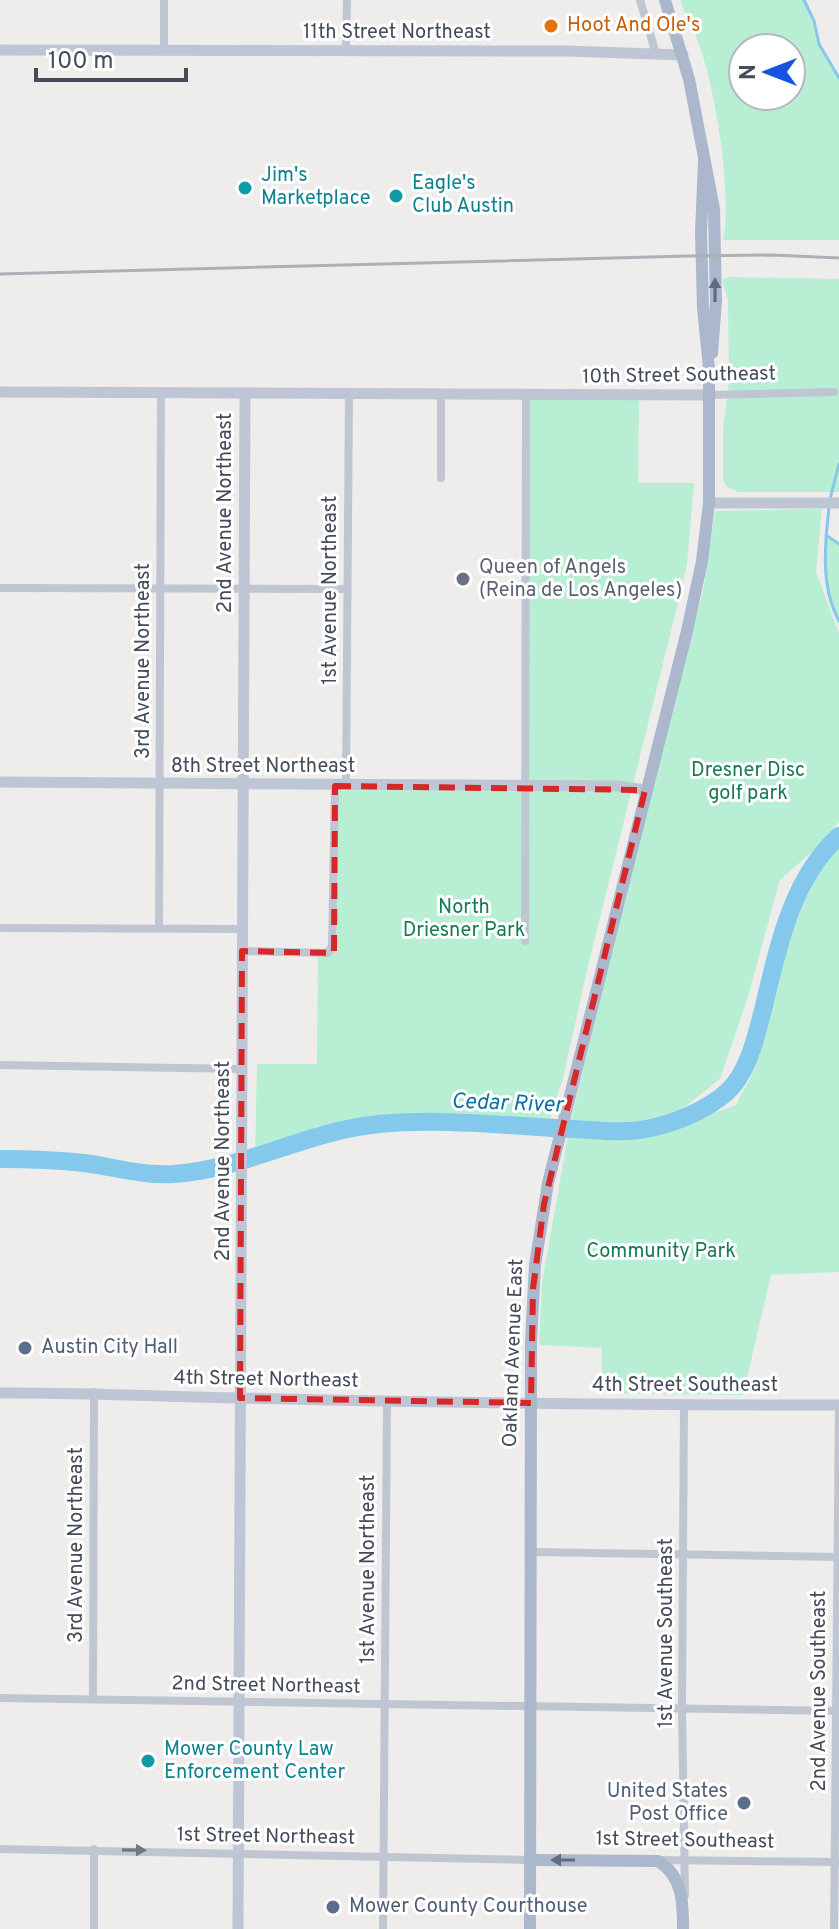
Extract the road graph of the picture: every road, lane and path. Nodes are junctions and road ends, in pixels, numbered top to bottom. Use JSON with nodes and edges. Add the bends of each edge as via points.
{"nodes":[{"id":1,"x":164,"y":0,"type":"edge"},
{"id":2,"x":347,"y":0,"type":"edge"},
{"id":3,"x":640,"y":0,"type":"edge"},
{"id":4,"x":665,"y":0,"type":"edge"},
{"id":5,"x":0,"y":50,"type":"edge"},
{"id":6,"x":164,"y":50,"type":"junction"},
{"id":7,"x":346,"y":51,"type":"junction"},
{"id":8,"x":656,"y":54,"type":"junction"},
{"id":9,"x":683,"y":55,"type":"junction"},
{"id":10,"x":0,"y":392,"type":"edge"},
{"id":11,"x":834,"y":392,"type":"dead end"},
{"id":12,"x":245,"y":393,"type":"junction"},
{"id":13,"x":161,"y":394,"type":"junction"},
{"id":14,"x":349,"y":395,"type":"junction"},
{"id":15,"x":709,"y":395,"type":"junction"},
{"id":16,"x":441,"y":396,"type":"junction"},
{"id":17,"x":526,"y":396,"type":"junction"},
{"id":18,"x":441,"y":478,"type":"dead end"},
{"id":19,"x":709,"y":503,"type":"junction"},
{"id":20,"x":839,"y":503,"type":"edge"},
{"id":21,"x":0,"y":588,"type":"edge"},
{"id":22,"x":159,"y":588,"type":"junction"},
{"id":23,"x":243,"y":589,"type":"junction"},
{"id":24,"x":347,"y":589,"type":"junction"},
{"id":25,"x":0,"y":782,"type":"edge"},
{"id":26,"x":160,"y":785,"type":"junction"},
{"id":27,"x":243,"y":786,"type":"junction"},
{"id":28,"x":341,"y":786,"type":"junction"},
{"id":29,"x":525,"y":787,"type":"junction"},
{"id":30,"x":645,"y":790,"type":"junction"},
{"id":31,"x":0,"y":928,"type":"edge"},
{"id":32,"x":159,"y":928,"type":"junction"},
{"id":33,"x":242,"y":929,"type":"junction"},
{"id":34,"x":525,"y":941,"type":"dead end"},
{"id":35,"x":242,"y":951,"type":"junction"},
{"id":36,"x":0,"y":1065,"type":"edge"},
{"id":37,"x":242,"y":1069,"type":"junction"},
{"id":38,"x":94,"y":1392,"type":"junction"},
{"id":39,"x":0,"y":1393,"type":"edge"},
{"id":40,"x":240,"y":1398,"type":"junction"},
{"id":41,"x":387,"y":1401,"type":"junction"},
{"id":42,"x":531,"y":1403,"type":"junction"},
{"id":43,"x":684,"y":1405,"type":"junction"},
{"id":44,"x":839,"y":1405,"type":"edge"},
{"id":45,"x":531,"y":1552,"type":"junction"},
{"id":46,"x":683,"y":1554,"type":"junction"},
{"id":47,"x":838,"y":1557,"type":"edge"},
{"id":48,"x":0,"y":1698,"type":"edge"},
{"id":49,"x":93,"y":1698,"type":"junction"},
{"id":50,"x":239,"y":1702,"type":"junction"},
{"id":51,"x":385,"y":1704,"type":"junction"},
{"id":52,"x":531,"y":1707,"type":"junction"},
{"id":53,"x":682,"y":1708,"type":"junction"},
{"id":54,"x":837,"y":1711,"type":"edge"},
{"id":55,"x":0,"y":1849,"type":"edge"},
{"id":56,"x":94,"y":1849,"type":"junction"},
{"id":57,"x":239,"y":1853,"type":"junction"},
{"id":58,"x":384,"y":1856,"type":"junction"},
{"id":59,"x":531,"y":1860,"type":"junction"},
{"id":60,"x":652,"y":1860,"type":"junction"},
{"id":61,"x":682,"y":1861,"type":"junction"},
{"id":62,"x":837,"y":1862,"type":"edge"},
{"id":63,"x":683,"y":1909,"type":"junction"},
{"id":64,"x":94,"y":1929,"type":"edge"},
{"id":65,"x":238,"y":1929,"type":"edge"},
{"id":66,"x":383,"y":1929,"type":"edge"},
{"id":67,"x":530,"y":1929,"type":"edge"},
{"id":68,"x":683,"y":1929,"type":"edge"},
{"id":69,"x":834,"y":1929,"type":"edge"}],
"edges":[{"from":1,"to":6,"type":"street"},
{"from":2,"to":7,"type":"street"},
{"from":3,"to":8,"type":"street"},
{"from":4,"to":9,"type":"main road","name":"Oakland Avenue East"},
{"from":5,"to":6,"type":"street","name":"11th Street Northeast"},
{"from":6,"to":7,"type":"street","name":"11th Street Northeast"},
{"from":7,"to":8,"type":"street","name":"11th Street Northeast"},
{"from":8,"to":9,"type":"street","name":"11th Street Northeast"},
{"from":9,"to":15,"type":"main road","name":"Oakland Avenue East","via":[[714,209],[716,301]]},
{"from":10,"to":13,"type":"street","name":"10th Street Southeast"},
{"from":11,"to":15,"type":"street","name":"10th Street Southeast"},
{"from":12,"to":13,"type":"street","name":"10th Street Southeast"},
{"from":12,"to":14,"type":"street","name":"10th Street Southeast"},
{"from":12,"to":23,"type":"street","name":"2nd Avenue Northeast"},
{"from":13,"to":22,"type":"street","name":"3rd Avenue Northeast"},
{"from":14,"to":16,"type":"street","name":"10th Street Southeast"},
{"from":14,"to":24,"type":"street","name":"1st Avenue Northeast"},
{"from":15,"to":17,"type":"street","name":"10th Street Southeast"},
{"from":15,"to":19,"type":"main road","name":"Oakland Avenue East"},
{"from":16,"to":17,"type":"street","name":"10th Street Southeast"},
{"from":16,"to":18,"type":"street"},
{"from":17,"to":29,"type":"street"},
{"from":19,"to":20,"type":"street"},
{"from":19,"to":30,"type":"main road","name":"Oakland Avenue East","via":[[698,582]]},
{"from":21,"to":22,"type":"street"},
{"from":22,"to":23,"type":"street"},
{"from":22,"to":26,"type":"street","name":"3rd Avenue Northeast"},
{"from":23,"to":24,"type":"street"},
{"from":23,"to":27,"type":"street","name":"2nd Avenue Northeast"},
{"from":24,"to":28,"type":"street","name":"1st Avenue Northeast"},
{"from":25,"to":26,"type":"street","name":"8th Street Northeast"},
{"from":26,"to":27,"type":"street","name":"8th Street Northeast"},
{"from":26,"to":32,"type":"street","name":"3rd Avenue Northeast"},
{"from":27,"to":28,"type":"street","name":"8th Street Northeast"},
{"from":27,"to":33,"type":"street","name":"2nd Avenue Northeast"},
{"from":28,"to":29,"type":"street","name":"8th Street Northeast"},
{"from":28,"to":35,"type":"street","name":"1st Avenue Northeast","via":[[334,939],[328,953]]},
{"from":29,"to":30,"type":"street","name":"8th Street Northeast"},
{"from":29,"to":34,"type":"street"},
{"from":30,"to":42,"type":"main road","name":"Oakland Avenue East","via":[[553,1159],[535,1265]]},
{"from":31,"to":32,"type":"street"},
{"from":32,"to":33,"type":"street"},
{"from":33,"to":35,"type":"street","name":"2nd Avenue Northeast"},
{"from":35,"to":37,"type":"street","name":"2nd Avenue Northeast"},
{"from":36,"to":37,"type":"street"},
{"from":37,"to":40,"type":"street","name":"2nd Avenue Northeast"},
{"from":38,"to":39,"type":"street","name":"4th Street Northeast"},
{"from":38,"to":40,"type":"street","name":"4th Street Northeast"},
{"from":38,"to":49,"type":"street","name":"3rd Avenue Northeast"},
{"from":40,"to":41,"type":"street","name":"4th Street Northeast"},
{"from":40,"to":50,"type":"street","name":"2nd Avenue Northeast"},
{"from":41,"to":42,"type":"street","name":"4th Street Northeast"},
{"from":41,"to":51,"type":"street","name":"1st Avenue Northeast"},
{"from":42,"to":43,"type":"street","name":"4th Street Southeast"},
{"from":42,"to":45,"type":"main road","name":"Oakland Avenue East"},
{"from":43,"to":44,"type":"street","name":"4th Street Southeast"},
{"from":43,"to":46,"type":"street","name":"1st Avenue Southeast"},
{"from":44,"to":47,"type":"street","name":"2nd Avenue Southeast"},
{"from":45,"to":46,"type":"street"},
{"from":45,"to":52,"type":"main road","name":"Oakland Avenue East"},
{"from":46,"to":47,"type":"street"},
{"from":46,"to":53,"type":"street","name":"1st Avenue Southeast"},
{"from":47,"to":54,"type":"street","name":"2nd Avenue Southeast"},
{"from":48,"to":49,"type":"street","name":"2nd Street Northeast"},
{"from":49,"to":50,"type":"street","name":"2nd Street Northeast"},
{"from":50,"to":51,"type":"street","name":"2nd Street Northeast"},
{"from":50,"to":57,"type":"street","name":"2nd Avenue Northeast"},
{"from":51,"to":52,"type":"street","name":"2nd Street Northeast"},
{"from":51,"to":58,"type":"street","name":"1st Avenue Northeast"},
{"from":52,"to":53,"type":"street","name":"2nd Street Northeast"},
{"from":52,"to":59,"type":"main road","name":"Oakland Avenue East"},
{"from":53,"to":54,"type":"street","name":"2nd Street Northeast"},
{"from":53,"to":61,"type":"street","name":"1st Avenue Southeast"},
{"from":54,"to":62,"type":"street","name":"2nd Avenue Southeast"},
{"from":55,"to":56,"type":"street","name":"1st Street Northeast"},
{"from":56,"to":57,"type":"street","name":"1st Street Northeast","one_way":true},
{"from":56,"to":64,"type":"street"},
{"from":57,"to":58,"type":"street","name":"1st Street Northeast"},
{"from":57,"to":65,"type":"street","name":"2nd Avenue Northeast"},
{"from":58,"to":59,"type":"street","name":"1st Street Northeast"},
{"from":58,"to":66,"type":"street","name":"1st Avenue Northeast"},
{"from":60,"to":59,"type":"main road","name":"1st Street Southeast","one_way":true},
{"from":59,"to":67,"type":"main road","name":"Oakland Avenue East"},
{"from":60,"to":61,"type":"street","name":"1st Street Southeast"},
{"from":60,"to":63,"type":"main road","via":[[675,1876]]},
{"from":61,"to":62,"type":"street","name":"1st Street Southeast"},
{"from":61,"to":63,"type":"street","name":"1st Avenue Southeast"},
{"from":62,"to":69,"type":"street","name":"2nd Avenue Southeast"},
{"from":63,"to":68,"type":"main road"}]}
